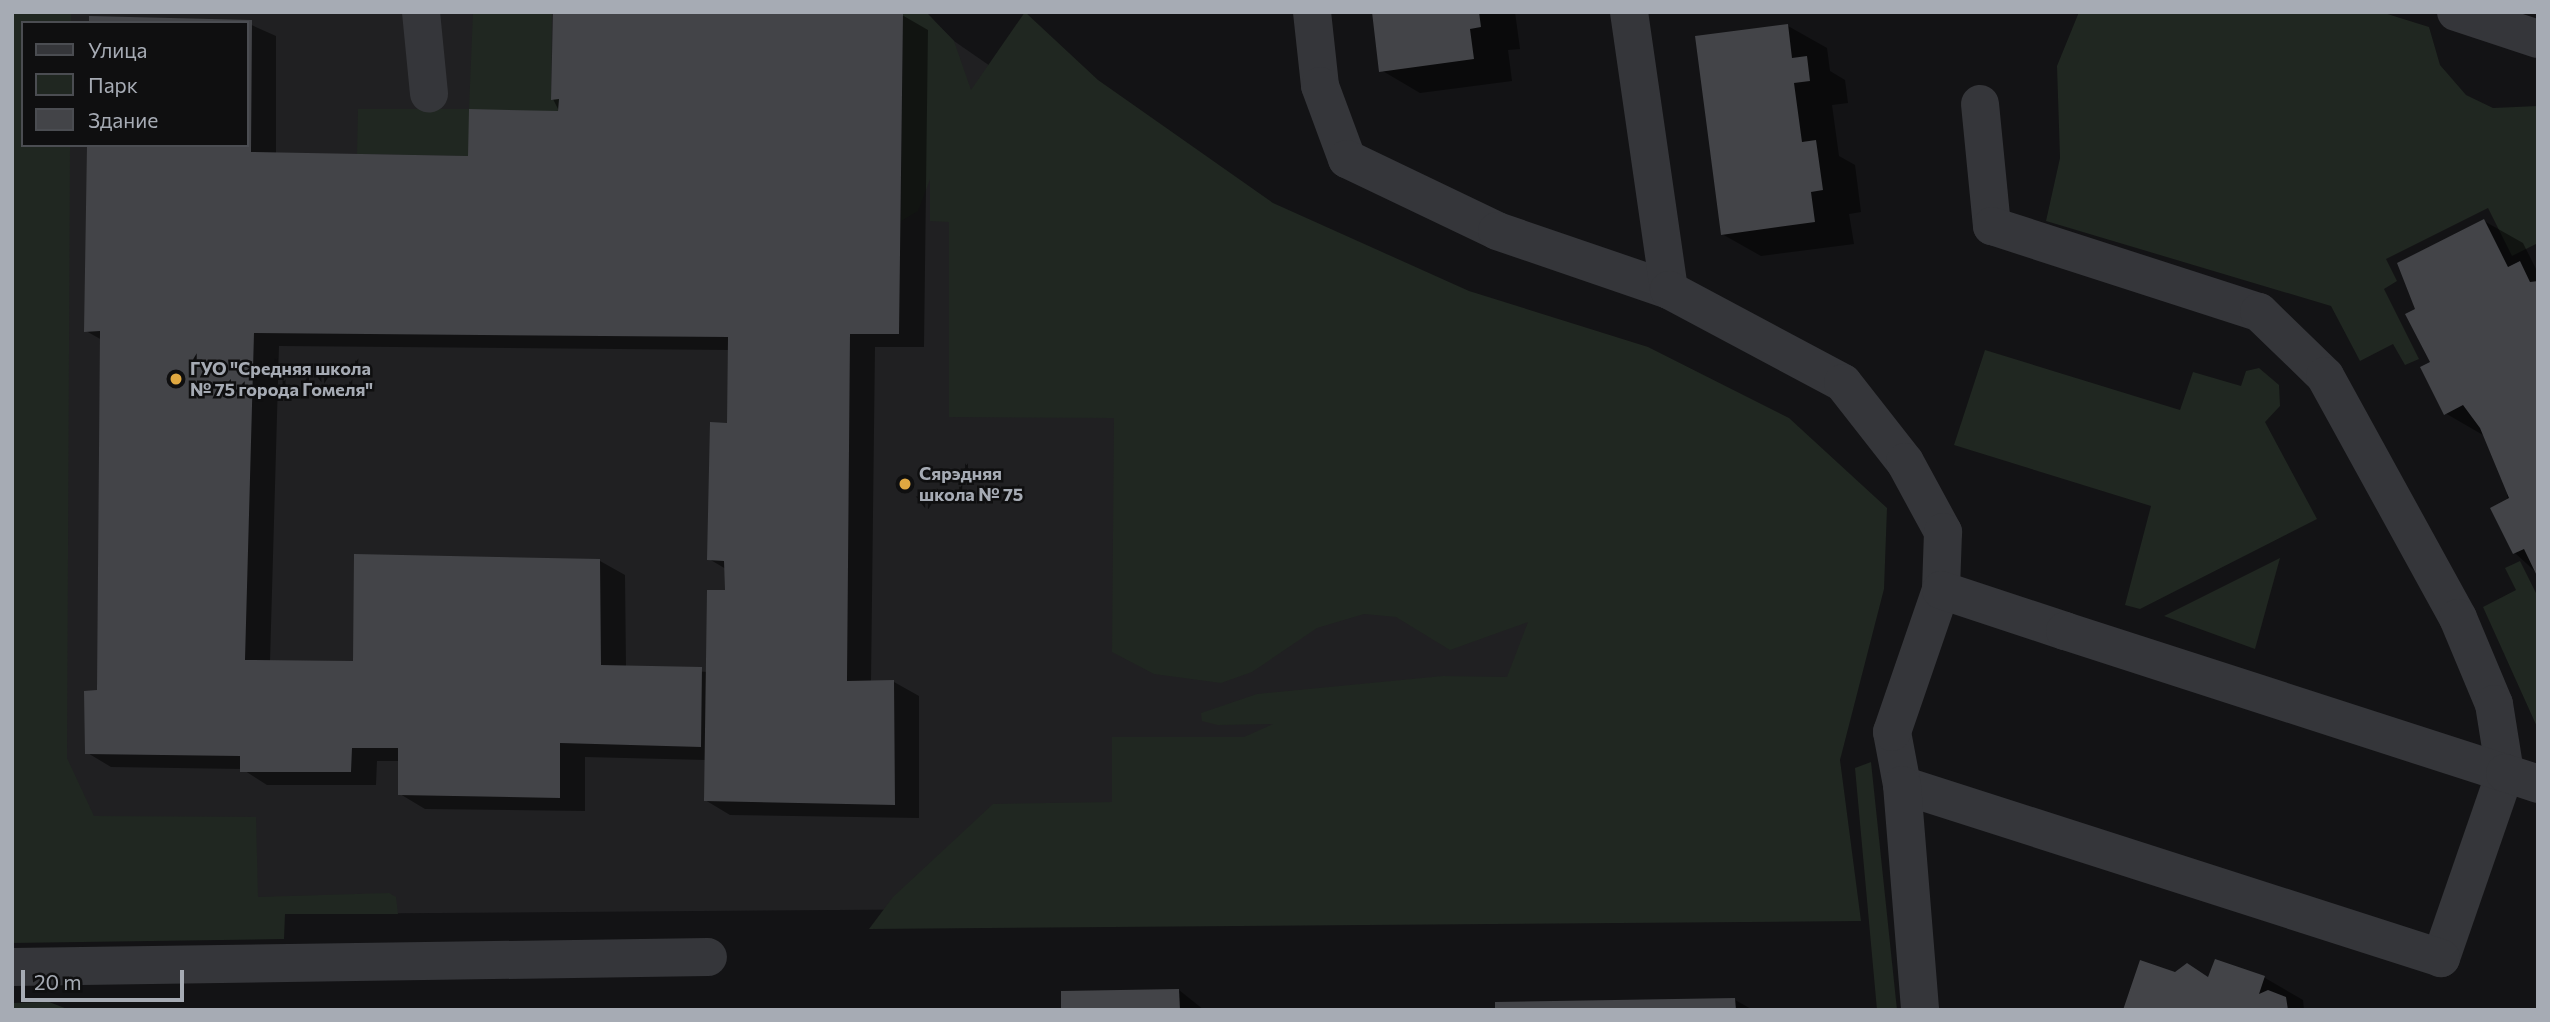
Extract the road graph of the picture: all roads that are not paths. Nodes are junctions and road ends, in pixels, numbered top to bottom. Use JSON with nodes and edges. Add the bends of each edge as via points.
{"nodes":[{"id":1,"x":421,"y":12,"type":"edge"},
{"id":2,"x":1312,"y":12,"type":"edge"},
{"id":3,"x":1629,"y":12,"type":"edge"},
{"id":4,"x":2456,"y":12,"type":"edge"},
{"id":5,"x":2538,"y":39,"type":"edge"},
{"id":6,"x":429,"y":94,"type":"dead end"},
{"id":7,"x":1980,"y":104,"type":"dead end"},
{"id":8,"x":1669,"y":290,"type":"junction"},
{"id":9,"x":1941,"y":590,"type":"junction"},
{"id":10,"x":2521,"y":779,"type":"edge"},
{"id":11,"x":1902,"y":785,"type":"junction"},
{"id":12,"x":708,"y":957,"type":"dead end"},
{"id":13,"x":12,"y":967,"type":"edge"},
{"id":14,"x":1920,"y":1010,"type":"edge"}],
"edges":[{"from":1,"to":6,"type":"street"},
{"from":2,"to":8,"type":"street","via":[[1320,86],[1347,159],[1497,231]]},
{"from":3,"to":8,"type":"street"},
{"from":4,"to":5,"type":"street"},
{"from":7,"to":10,"type":"street","via":[[1992,226],[2259,312],[2325,376],[2458,618]]},
{"from":8,"to":9,"type":"street","via":[[1843,383],[1905,462],[1943,532]]},
{"from":9,"to":10,"type":"street"},
{"from":9,"to":11,"type":"street","via":[[1892,732]]},
{"from":10,"to":11,"type":"street","via":[[2441,958]]},
{"from":11,"to":14,"type":"street"},
{"from":12,"to":13,"type":"street"}]}
